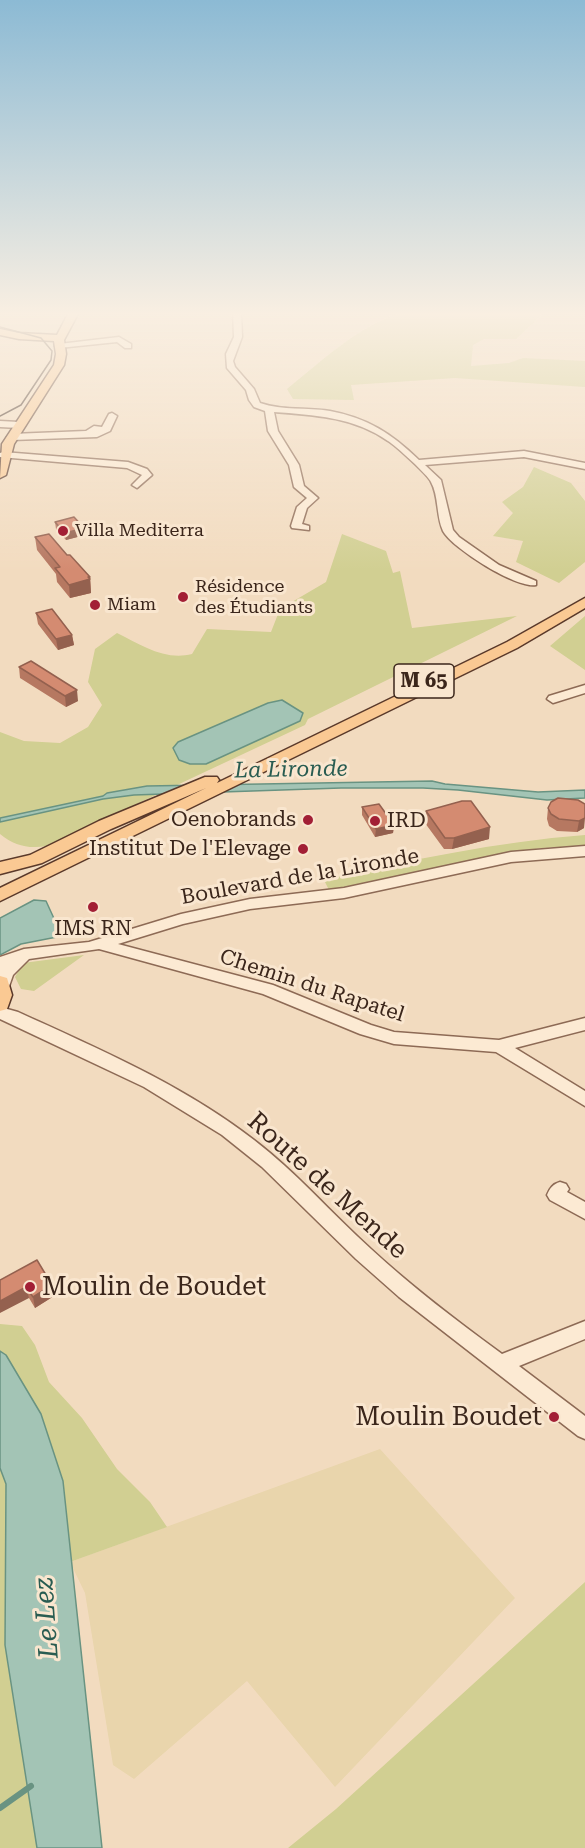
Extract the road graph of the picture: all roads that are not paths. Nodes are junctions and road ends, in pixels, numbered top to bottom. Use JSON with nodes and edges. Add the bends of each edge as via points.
{"nodes":[{"id":1,"x":36,"y":398,"type":"edge"},
{"id":2,"x":254,"y":398,"type":"edge"},
{"id":3,"x":269,"y":409,"type":"junction"},
{"id":4,"x":112,"y":416,"type":"dead end"},
{"id":5,"x":0,"y":424,"type":"edge"},
{"id":6,"x":19,"y":425,"type":"junction"},
{"id":7,"x":12,"y":437,"type":"junction"},
{"id":8,"x":3,"y":455,"type":"junction"},
{"id":9,"x":417,"y":463,"type":"junction"},
{"id":10,"x":585,"y":466,"type":"edge"},
{"id":11,"x":0,"y":474,"type":"edge"},
{"id":12,"x":137,"y":485,"type":"dead end"},
{"id":13,"x":305,"y":528,"type":"dead end"},
{"id":14,"x":532,"y":583,"type":"dead end"},
{"id":15,"x":585,"y":592,"type":"edge"},
{"id":16,"x":585,"y":602,"type":"edge"},
{"id":17,"x":585,"y":689,"type":"edge"},
{"id":18,"x":554,"y":699,"type":"dead end"},
{"id":19,"x":212,"y":788,"type":"junction"},
{"id":20,"x":179,"y":800,"type":"junction"},
{"id":21,"x":585,"y":851,"type":"edge"},
{"id":22,"x":0,"y":868,"type":"edge"},
{"id":23,"x":0,"y":886,"type":"edge"},
{"id":24,"x":0,"y":895,"type":"edge"},
{"id":25,"x":0,"y":906,"type":"edge"},
{"id":26,"x":99,"y":944,"type":"junction"},
{"id":27,"x":24,"y":954,"type":"junction"},
{"id":28,"x":0,"y":963,"type":"edge"},
{"id":29,"x":2,"y":1001,"type":"edge"},
{"id":30,"x":585,"y":1024,"type":"edge"},
{"id":31,"x":499,"y":1046,"type":"junction"},
{"id":32,"x":585,"y":1099,"type":"edge"},
{"id":33,"x":560,"y":1189,"type":"dead end"},
{"id":34,"x":585,"y":1211,"type":"edge"},
{"id":35,"x":585,"y":1330,"type":"edge"},
{"id":36,"x":501,"y":1364,"type":"junction"},
{"id":37,"x":585,"y":1429,"type":"edge"}],
"edges":[{"from":1,"to":6,"type":"main road"},
{"from":2,"to":3,"type":"street"},
{"from":3,"to":9,"type":"street","via":[[330,414],[357,421],[392,439]]},
{"from":3,"to":13,"type":"street","via":[[273,431],[294,465],[299,487],[313,498],[302,507],[296,526]]},
{"from":4,"to":7,"type":"street","via":[[105,431],[92,434]]},
{"from":5,"to":6,"type":"street"},
{"from":6,"to":7,"type":"main road"},
{"from":7,"to":8,"type":"main road"},
{"from":8,"to":11,"type":"main road"},
{"from":8,"to":12,"type":"street","via":[[128,465],[147,475]]},
{"from":9,"to":10,"type":"street","via":[[524,454]]},
{"from":9,"to":14,"type":"street","via":[[436,480],[448,530],[455,539],[495,567]]},
{"from":15,"to":19,"type":"main road","number":"M 65","via":[[518,635]]},
{"from":16,"to":19,"type":"main road","number":"M 65","via":[[529,637],[367,721],[242,781]]},
{"from":17,"to":18,"type":"street"},
{"from":19,"to":20,"type":"main road","number":"M 65"},
{"from":19,"to":25,"type":"main road","number":"M 65","via":[[130,842]]},
{"from":20,"to":22,"type":"main road","number":"M 65","via":[[30,861]]},
{"from":20,"to":23,"type":"main road","number":"M 65"},
{"from":20,"to":24,"type":"main road","number":"M 65"},
{"from":21,"to":26,"type":"street","name":"Boulevard de la Lironde","via":[[511,857],[344,892],[250,904],[181,919]]},
{"from":26,"to":27,"type":"street","name":"Boulevard de la Lironde"},
{"from":26,"to":31,"type":"street","name":"Chemin du Rapatel","via":[[267,989],[394,1038]]},
{"from":27,"to":28,"type":"street","name":"Boulevard de la Lironde"},
{"from":27,"to":29,"type":"street","via":[[6,973]]},
{"from":29,"to":36,"type":"street","name":"Route de Mende","via":[[165,1089],[231,1131],[419,1303]]},
{"from":30,"to":31,"type":"street","name":"Chemin du Rapatel"},
{"from":31,"to":32,"type":"street"},
{"from":33,"to":34,"type":"street","via":[[556,1196]]},
{"from":35,"to":36,"type":"street"},
{"from":36,"to":37,"type":"street","name":"Route de Mende"}]}
